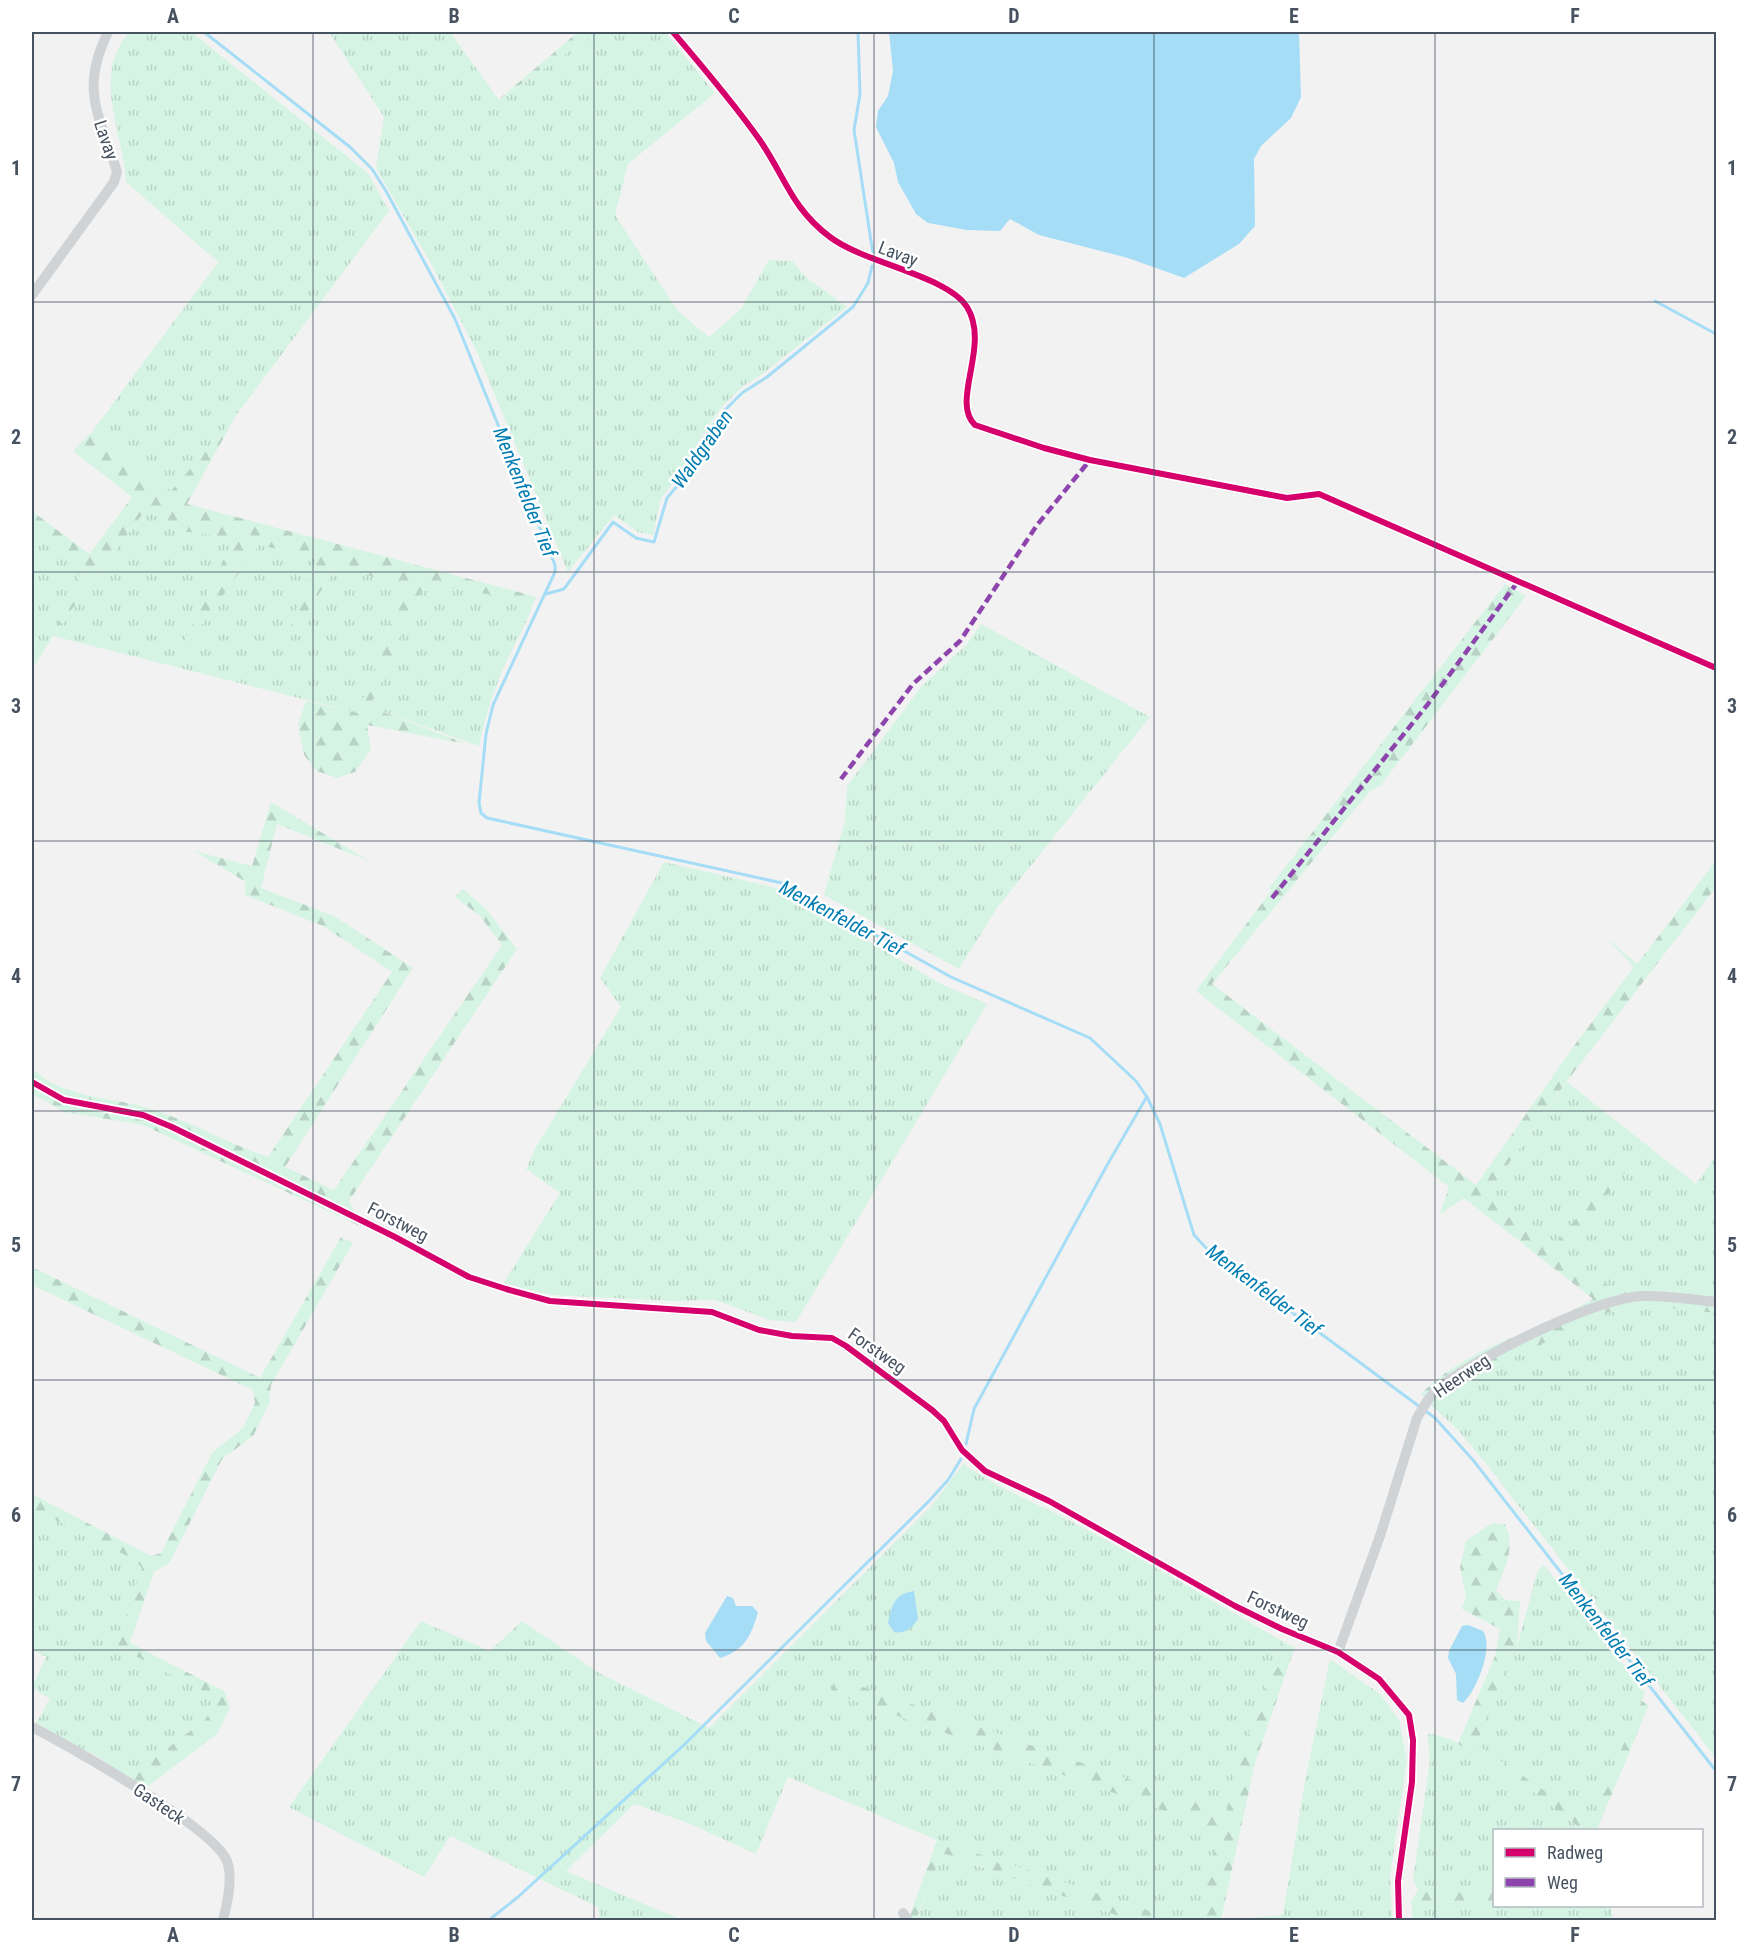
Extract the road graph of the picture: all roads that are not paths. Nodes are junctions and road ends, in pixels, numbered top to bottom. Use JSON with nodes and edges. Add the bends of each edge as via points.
{"nodes":[{"id":1,"x":108,"y":32,"type":"edge"},
{"id":2,"x":673,"y":32,"type":"edge"},
{"id":3,"x":32,"y":295,"type":"edge"},
{"id":4,"x":1716,"y":668,"type":"edge"},
{"id":5,"x":32,"y":1082,"type":"edge"},
{"id":6,"x":1716,"y":1302,"type":"edge"},
{"id":7,"x":1338,"y":1652,"type":"junction"},
{"id":8,"x":32,"y":1727,"type":"edge"},
{"id":9,"x":223,"y":1920,"type":"edge"},
{"id":10,"x":1399,"y":1920,"type":"edge"}],
"edges":[{"from":1,"to":3,"type":"street","name":"Lavay","via":[[92,81],[95,109],[117,172],[114,182]]},
{"from":2,"to":4,"type":"street","name":"Lavay","via":[[759,139],[790,196],[808,219],[856,254],[948,290],[967,306],[976,329],[965,404],[969,420],[975,425],[1090,459],[1287,498],[1320,494]]},
{"from":5,"to":7,"type":"street","name":"Forstweg","via":[[64,1100],[143,1115],[172,1127],[469,1277],[506,1289],[550,1301],[702,1310],[759,1330],[832,1338],[932,1410],[962,1450],[985,1472],[1060,1507],[1235,1606]]},
{"from":6,"to":7,"type":"street","name":"Heerweg","via":[[1642,1296],[1607,1302],[1472,1366],[1440,1386],[1417,1418]]},
{"from":7,"to":10,"type":"street","name":"Forstweg","via":[[1379,1679],[1410,1715],[1414,1760],[1398,1881]]},
{"from":8,"to":9,"type":"street","name":"Gasteck","via":[[92,1759],[194,1827],[220,1849],[228,1863]]}]}
